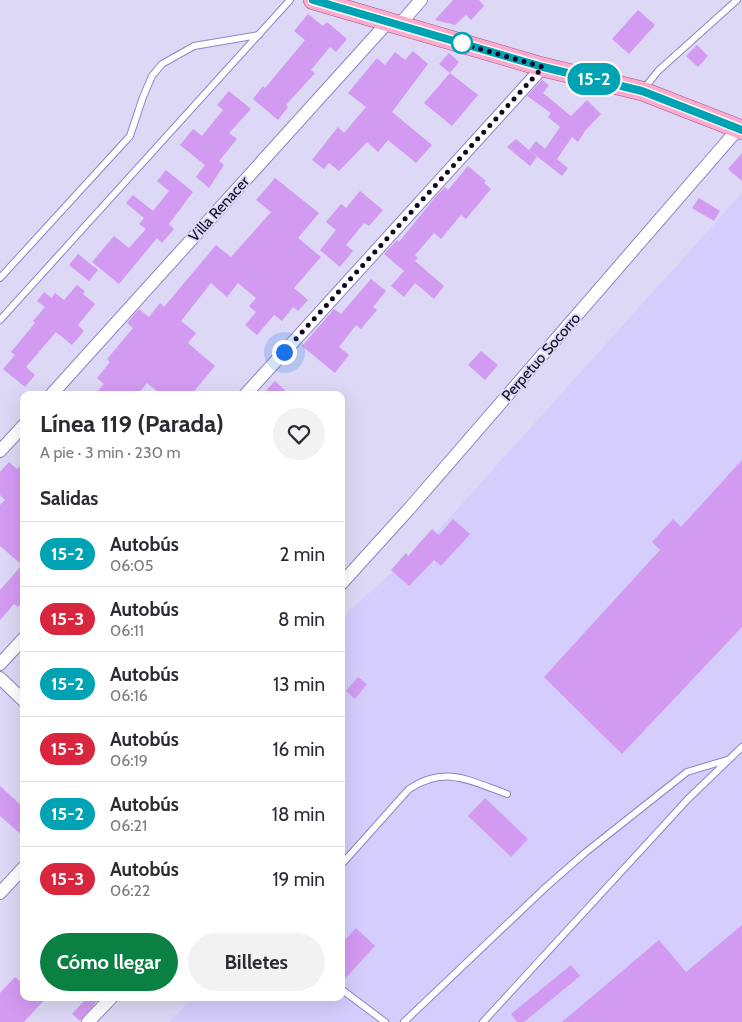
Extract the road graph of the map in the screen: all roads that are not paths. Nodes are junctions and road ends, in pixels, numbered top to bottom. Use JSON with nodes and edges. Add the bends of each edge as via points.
{"nodes":[{"id":1,"x":290,"y":0,"type":"edge"},
{"id":2,"x":313,"y":0,"type":"edge"},
{"id":3,"x":421,"y":0,"type":"edge"},
{"id":4,"x":737,"y":0,"type":"edge"},
{"id":5,"x":394,"y":23,"type":"junction"},
{"id":6,"x":259,"y":35,"type":"junction"},
{"id":7,"x":543,"y":67,"type":"junction"},
{"id":8,"x":642,"y":91,"type":"junction"},
{"id":9,"x":740,"y":130,"type":"edge"},
{"id":10,"x":0,"y":278,"type":"edge"},
{"id":11,"x":0,"y":320,"type":"edge"},
{"id":12,"x":55,"y":391,"type":"edge"},
{"id":13,"x":249,"y":391,"type":"edge"},
{"id":14,"x":20,"y":429,"type":"edge"},
{"id":15,"x":0,"y":451,"type":"edge"},
{"id":16,"x":345,"y":580,"type":"edge"},
{"id":17,"x":20,"y":642,"type":"edge"},
{"id":18,"x":0,"y":664,"type":"edge"},
{"id":19,"x":0,"y":678,"type":"edge"},
{"id":20,"x":20,"y":697,"type":"edge"},
{"id":21,"x":742,"y":747,"type":"edge"},
{"id":22,"x":727,"y":760,"type":"junction"},
{"id":23,"x":508,"y":794,"type":"dead end"},
{"id":24,"x":345,"y":861,"type":"edge"},
{"id":25,"x":20,"y":871,"type":"edge"},
{"id":26,"x":0,"y":893,"type":"edge"},
{"id":27,"x":345,"y":992,"type":"edge"},
{"id":28,"x":108,"y":1001,"type":"edge"},
{"id":29,"x":88,"y":1022,"type":"edge"},
{"id":30,"x":385,"y":1022,"type":"edge"},
{"id":31,"x":404,"y":1022,"type":"edge"},
{"id":32,"x":483,"y":1022,"type":"edge"}],
"edges":[{"from":1,"to":6,"type":"lane"},
{"from":2,"to":5,"type":"main road"},
{"from":3,"to":5,"type":"street","name":"Villa Renacer"},
{"from":4,"to":8,"type":"lane","via":[[658,71]]},
{"from":5,"to":7,"type":"main road"},
{"from":5,"to":12,"type":"street","name":"Villa Renacer"},
{"from":6,"to":10,"type":"lane","via":[[194,46],[162,64],[152,76],[130,136]]},
{"from":6,"to":11,"type":"lane"},
{"from":7,"to":8,"type":"main road"},
{"from":7,"to":13,"type":"street"},
{"from":8,"to":9,"type":"main road"},
{"from":9,"to":16,"type":"street","name":"Perpetuo Socorro"},
{"from":14,"to":15,"type":"street"},
{"from":17,"to":18,"type":"street"},
{"from":19,"to":20,"type":"street"},
{"from":21,"to":22,"type":"lane"},
{"from":22,"to":31,"type":"lane","via":[[687,772],[586,852]]},
{"from":22,"to":32,"type":"lane"},
{"from":23,"to":24,"type":"lane","via":[[455,776],[422,780],[409,789]]},
{"from":25,"to":26,"type":"street"},
{"from":27,"to":30,"type":"lane"},
{"from":28,"to":29,"type":"street"}]}
